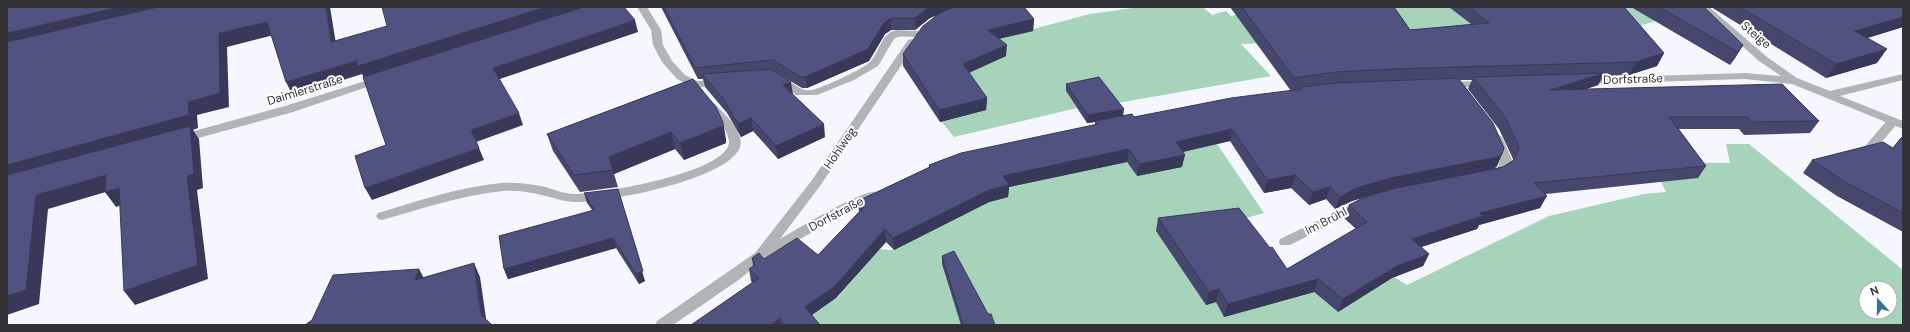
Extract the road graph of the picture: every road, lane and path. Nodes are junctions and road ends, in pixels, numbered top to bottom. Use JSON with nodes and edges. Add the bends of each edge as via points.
{"nodes":[{"id":1,"x":642,"y":7,"type":"edge"},
{"id":2,"x":1703,"y":7,"type":"edge"},
{"id":3,"x":392,"y":76,"type":"edge"},
{"id":4,"x":764,"y":76,"type":"edge"},
{"id":5,"x":1903,"y":77,"type":"edge"},
{"id":6,"x":734,"y":80,"type":"edge"},
{"id":7,"x":1575,"y":81,"type":"edge"},
{"id":8,"x":1794,"y":81,"type":"junction"},
{"id":9,"x":1496,"y":84,"type":"edge"},
{"id":10,"x":695,"y":85,"type":"junction"},
{"id":11,"x":1457,"y":85,"type":"junction"},
{"id":12,"x":1434,"y":86,"type":"edge"},
{"id":13,"x":682,"y":92,"type":"edge"},
{"id":14,"x":1829,"y":95,"type":"junction"},
{"id":15,"x":1466,"y":97,"type":"edge"},
{"id":16,"x":1898,"y":123,"type":"edge"},
{"id":17,"x":1489,"y":127,"type":"edge"},
{"id":18,"x":171,"y":142,"type":"edge"},
{"id":19,"x":1870,"y":148,"type":"edge"},
{"id":20,"x":1478,"y":178,"type":"edge"},
{"id":21,"x":880,"y":191,"type":"edge"},
{"id":22,"x":1375,"y":200,"type":"edge"},
{"id":23,"x":382,"y":216,"type":"dead end"},
{"id":24,"x":1285,"y":242,"type":"dead end"},
{"id":25,"x":756,"y":258,"type":"junction"},
{"id":26,"x":662,"y":325,"type":"edge"}],
"edges":[{"from":1,"to":10,"type":"street","via":[[656,30],[658,45],[667,62],[681,77]]},
{"from":2,"to":8,"type":"street","name":"Steige","via":[[1763,59]]},
{"from":3,"to":18,"type":"street","name":"Daimlerstraße","via":[[289,109]]},
{"from":4,"to":25,"type":"street","name":"Hohlweg","via":[[775,76],[800,93],[813,93],[850,78],[874,64],[890,36],[922,30],[816,183],[789,220]]},
{"from":5,"to":14,"type":"street"},
{"from":6,"to":10,"type":"street"},
{"from":7,"to":8,"type":"street","name":"Dorfstraße","via":[[1745,76]]},
{"from":8,"to":14,"type":"street","name":"Dorfstraße"},
{"from":9,"to":11,"type":"street"},
{"from":10,"to":13,"type":"street"},
{"from":10,"to":23,"type":"street","via":[[731,131],[735,140],[734,149],[728,156],[705,168],[670,182],[600,196],[574,198],[518,187],[497,187]]},
{"from":11,"to":12,"type":"street"},
{"from":11,"to":15,"type":"street"},
{"from":14,"to":16,"type":"street","name":"Dorfstraße"},
{"from":16,"to":19,"type":"street"},
{"from":17,"to":20,"type":"street","via":[[1506,160],[1503,169],[1496,174]]},
{"from":21,"to":25,"type":"street","name":"Dorfstraße"},
{"from":22,"to":24,"type":"street","name":"Im Brühl","via":[[1356,205]]},
{"from":25,"to":26,"type":"street","name":"Dorfstraße"}]}
